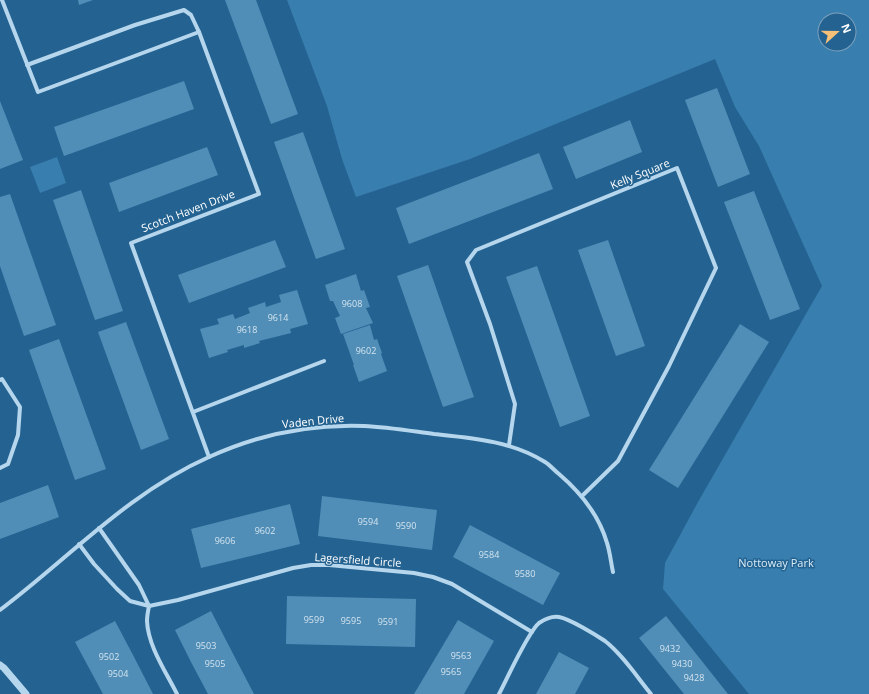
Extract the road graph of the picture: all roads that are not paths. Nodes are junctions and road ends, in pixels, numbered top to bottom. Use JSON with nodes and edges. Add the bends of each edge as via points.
{"nodes":[{"id":1,"x":2,"y":0,"type":"edge"},
{"id":2,"x":199,"y":32,"type":"junction"},
{"id":3,"x":27,"y":65,"type":"junction"},
{"id":4,"x":324,"y":361,"type":"dead end"},
{"id":5,"x":1,"y":378,"type":"edge"},
{"id":6,"x":193,"y":412,"type":"junction"},
{"id":7,"x":508,"y":445,"type":"junction"},
{"id":8,"x":209,"y":457,"type":"junction"},
{"id":9,"x":0,"y":468,"type":"edge"},
{"id":10,"x":582,"y":496,"type":"junction"},
{"id":11,"x":99,"y":528,"type":"junction"},
{"id":12,"x":79,"y":544,"type":"junction"},
{"id":13,"x":613,"y":572,"type":"dead end"},
{"id":14,"x":149,"y":606,"type":"junction"},
{"id":15,"x":0,"y":610,"type":"edge"},
{"id":16,"x":532,"y":632,"type":"junction"},
{"id":17,"x":0,"y":665,"type":"edge"},
{"id":18,"x":26,"y":694,"type":"edge"},
{"id":19,"x":177,"y":694,"type":"edge"},
{"id":20,"x":499,"y":694,"type":"edge"},
{"id":21,"x":651,"y":694,"type":"edge"}],
"edges":[{"from":1,"to":3,"type":"street"},
{"from":2,"to":3,"type":"street","name":"Scotch Haven Drive","via":[[191,15],[184,10],[135,25]]},
{"from":2,"to":3,"type":"street","via":[[38,92]]},
{"from":2,"to":6,"type":"street","name":"Scotch Haven Drive","via":[[259,194],[131,243]]},
{"from":4,"to":6,"type":"street"},
{"from":5,"to":9,"type":"street","via":[[20,407],[18,435],[8,464]]},
{"from":6,"to":8,"type":"street","name":"Scotch Haven Drive"},
{"from":7,"to":8,"type":"street","name":"Vaden Drive","via":[[477,438],[363,426],[314,428],[270,436],[242,443]]},
{"from":7,"to":10,"type":"street","name":"Vaden Drive","via":[[545,462]]},
{"from":7,"to":10,"type":"street","name":"Kelly Square","via":[[515,404],[467,262],[476,250],[677,168],[716,268],[669,366],[618,461]]},
{"from":8,"to":11,"type":"street","name":"Vaden Drive","via":[[158,484]]},
{"from":10,"to":13,"type":"street","name":"Vaden Drive","via":[[596,518],[607,543]]},
{"from":11,"to":12,"type":"street","name":"Vaden Drive"},
{"from":11,"to":14,"type":"street","via":[[139,585]]},
{"from":12,"to":14,"type":"street","name":"Lagersfield Circle","via":[[94,564],[130,601]]},
{"from":12,"to":15,"type":"street","name":"Vaden Drive"},
{"from":14,"to":16,"type":"street","name":"Lagersfield Circle","via":[[293,568],[329,565],[433,577],[452,584]]},
{"from":14,"to":19,"type":"street","via":[[148,633]]},
{"from":16,"to":20,"type":"street"},
{"from":16,"to":21,"type":"street","via":[[538,623],[548,618],[559,617],[576,625],[605,642],[621,657]]},
{"from":17,"to":18,"type":"street"}]}
